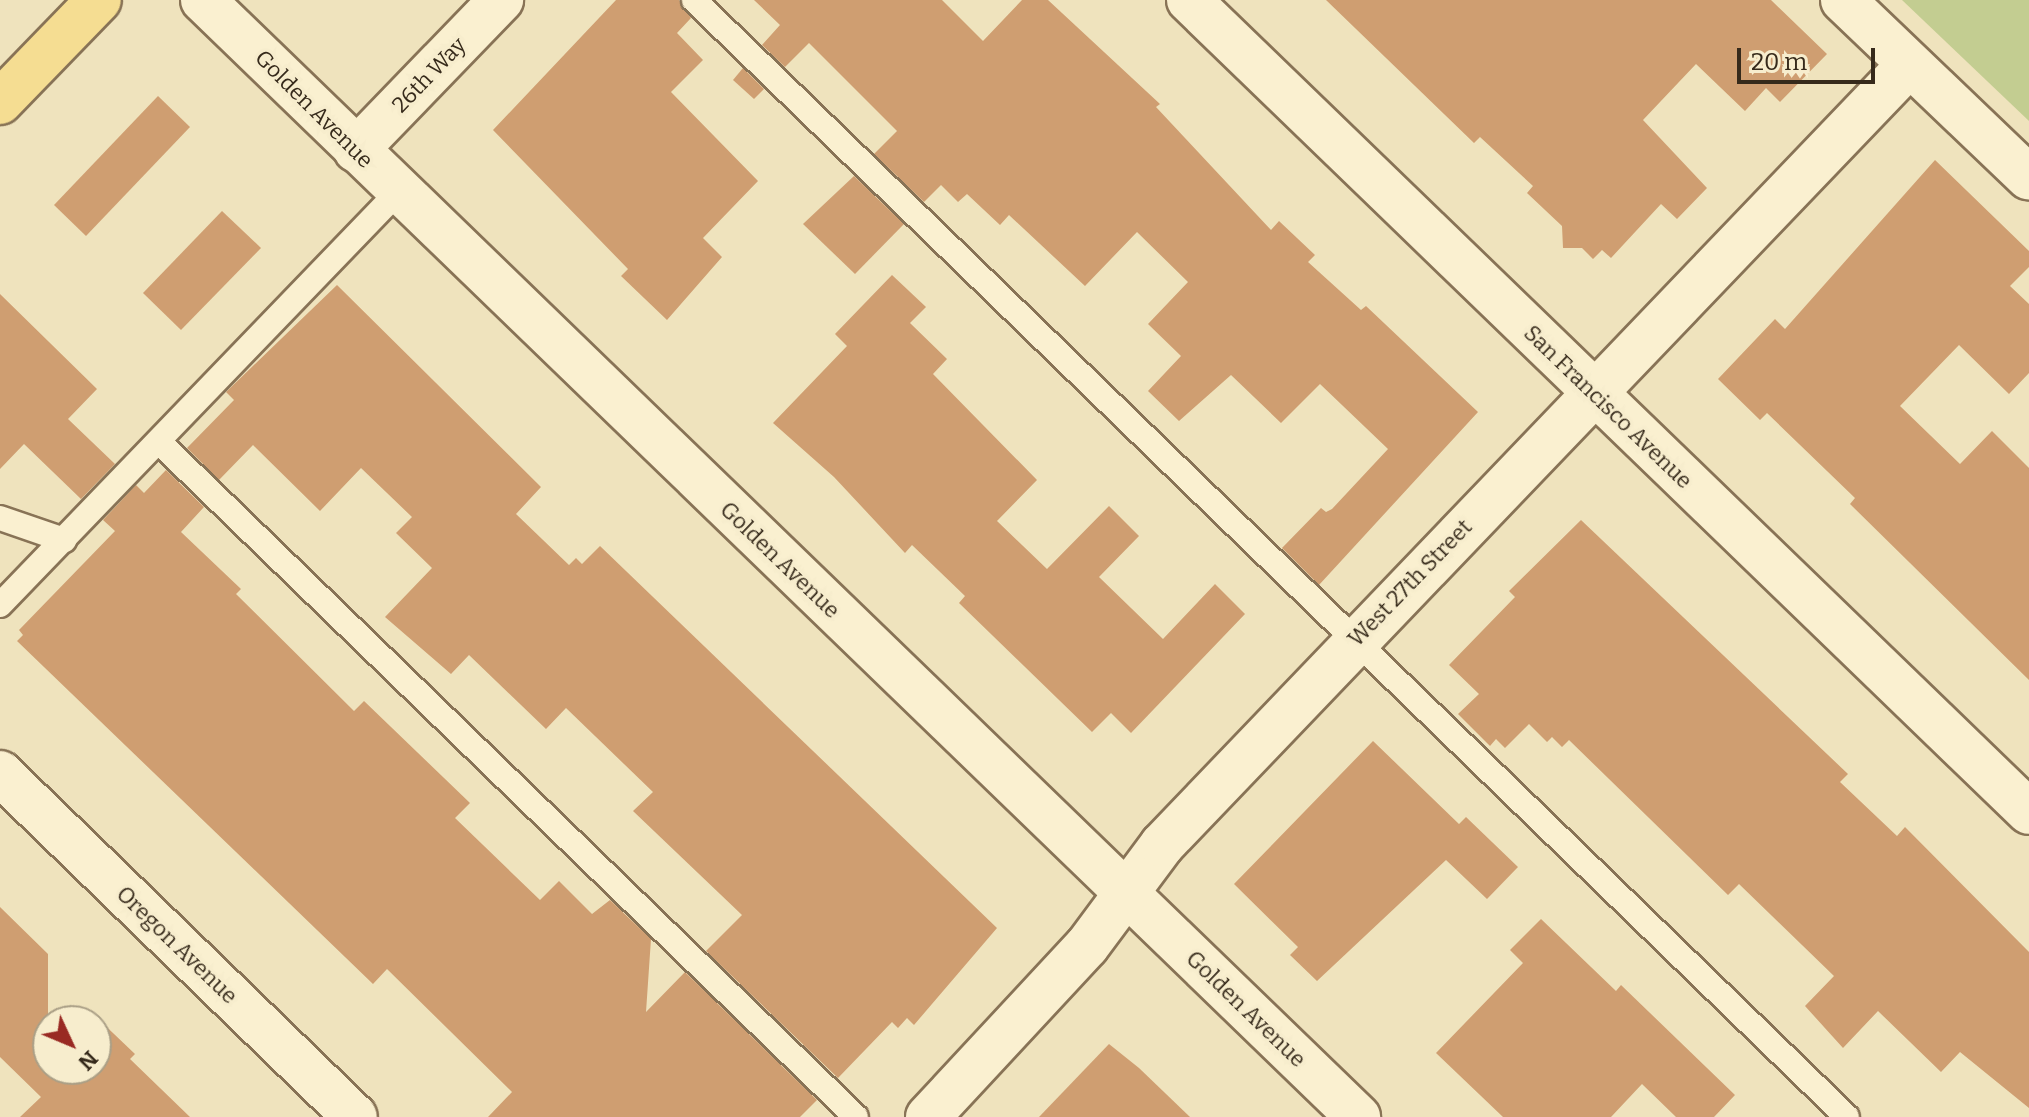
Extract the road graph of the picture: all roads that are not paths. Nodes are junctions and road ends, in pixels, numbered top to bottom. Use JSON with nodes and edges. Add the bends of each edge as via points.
{"nodes":[{"id":1,"x":99,"y":0,"type":"edge"},
{"id":2,"x":203,"y":0,"type":"edge"},
{"id":3,"x":501,"y":0,"type":"edge"},
{"id":4,"x":694,"y":0,"type":"edge"},
{"id":5,"x":1189,"y":0,"type":"edge"},
{"id":6,"x":1843,"y":0,"type":"edge"},
{"id":7,"x":1909,"y":65,"type":"junction"},
{"id":8,"x":0,"y":102,"type":"edge"},
{"id":9,"x":356,"y":150,"type":"junction"},
{"id":10,"x":2029,"y":178,"type":"edge"},
{"id":11,"x":398,"y":192,"type":"junction"},
{"id":12,"x":1594,"y":394,"type":"junction"},
{"id":13,"x":159,"y":442,"type":"junction"},
{"id":14,"x":0,"y":518,"type":"edge"},
{"id":15,"x":64,"y":540,"type":"junction"},
{"id":16,"x":0,"y":605,"type":"edge"},
{"id":17,"x":1352,"y":642,"type":"junction"},
{"id":18,"x":0,"y":773,"type":"edge"},
{"id":19,"x":2029,"y":812,"type":"edge"},
{"id":20,"x":1128,"y":894,"type":"junction"},
{"id":21,"x":355,"y":1117,"type":"edge"},
{"id":22,"x":856,"y":1117,"type":"edge"},
{"id":23,"x":928,"y":1117,"type":"edge"},
{"id":24,"x":1358,"y":1117,"type":"edge"},
{"id":25,"x":1847,"y":1117,"type":"edge"}],
"edges":[{"from":1,"to":8,"type":"main road"},
{"from":2,"to":9,"type":"street","name":"Golden Avenue"},
{"from":3,"to":9,"type":"street","name":"26th Way"},
{"from":4,"to":17,"type":"lane"},
{"from":5,"to":12,"type":"street","name":"San Francisco Avenue"},
{"from":6,"to":7,"type":"street"},
{"from":7,"to":10,"type":"street"},
{"from":7,"to":12,"type":"street","name":"West 27th Street"},
{"from":9,"to":11,"type":"street","name":"Golden Avenue"},
{"from":11,"to":13,"type":"lane"},
{"from":11,"to":20,"type":"street","name":"Golden Avenue"},
{"from":12,"to":17,"type":"street","name":"West 27th Street"},
{"from":12,"to":19,"type":"street","name":"San Francisco Avenue"},
{"from":13,"to":15,"type":"lane"},
{"from":13,"to":22,"type":"lane"},
{"from":14,"to":15,"type":"lane"},
{"from":15,"to":16,"type":"lane"},
{"from":17,"to":20,"type":"street","name":"West 27th Street","via":[[1162,845]]},
{"from":17,"to":25,"type":"lane"},
{"from":18,"to":21,"type":"street","name":"Oregon Avenue"},
{"from":20,"to":23,"type":"street","name":"West 27th Street"},
{"from":20,"to":24,"type":"street","name":"Golden Avenue"}]}
